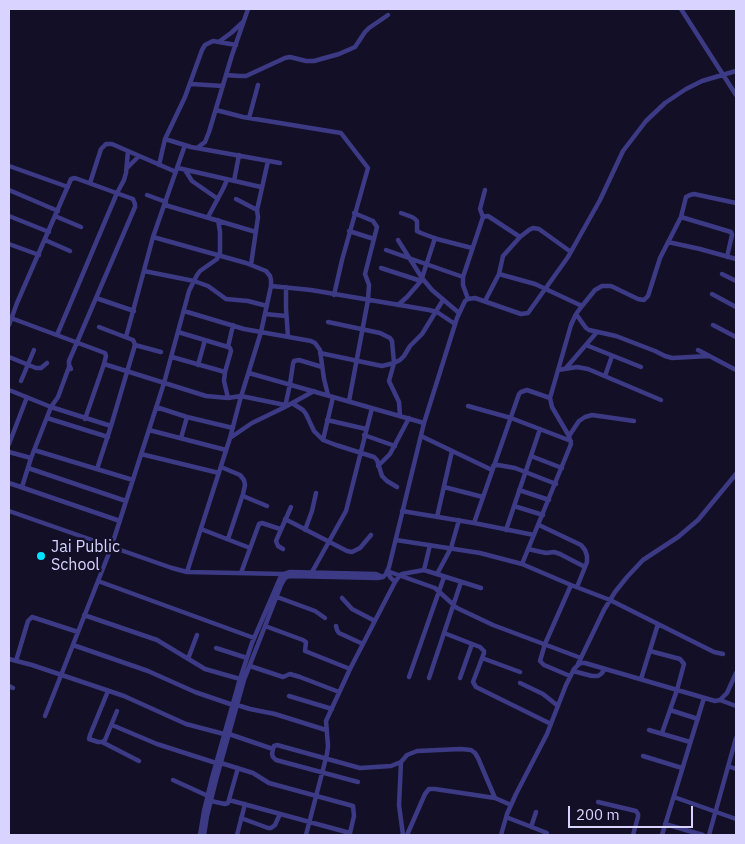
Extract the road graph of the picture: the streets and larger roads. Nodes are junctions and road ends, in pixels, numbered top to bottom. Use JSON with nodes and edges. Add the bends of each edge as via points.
{"nodes":[{"id":1,"x":248,"y":9,"type":"edge"},
{"id":2,"x":681,"y":9,"type":"edge"},
{"id":3,"x":388,"y":15,"type":"dead end"},
{"id":4,"x":244,"y":21,"type":"junction"},
{"id":5,"x":221,"y":42,"type":"junction"},
{"id":6,"x":236,"y":45,"type":"junction"},
{"id":7,"x":736,"y":71,"type":"edge"},
{"id":8,"x":226,"y":75,"type":"junction"},
{"id":9,"x":723,"y":75,"type":"junction"},
{"id":10,"x":190,"y":84,"type":"junction"},
{"id":11,"x":258,"y":85,"type":"dead end"},
{"id":12,"x":223,"y":86,"type":"junction"},
{"id":13,"x":736,"y":95,"type":"edge"},
{"id":14,"x":216,"y":110,"type":"junction"},
{"id":15,"x":249,"y":118,"type":"junction"},
{"id":16,"x":165,"y":139,"type":"junction"},
{"id":17,"x":185,"y":145,"type":"junction"},
{"id":18,"x":197,"y":148,"type":"junction"},
{"id":19,"x":128,"y":151,"type":"junction"},
{"id":20,"x":239,"y":155,"type":"junction"},
{"id":21,"x":139,"y":156,"type":"junction"},
{"id":22,"x":268,"y":161,"type":"junction"},
{"id":23,"x":280,"y":162,"type":"dead end"},
{"id":24,"x":159,"y":164,"type":"junction"},
{"id":25,"x":9,"y":166,"type":"edge"},
{"id":26,"x":127,"y":168,"type":"junction"},
{"id":27,"x":177,"y":170,"type":"junction"},
{"id":28,"x":185,"y":170,"type":"junction"},
{"id":29,"x":227,"y":180,"type":"junction"},
{"id":30,"x":234,"y":181,"type":"junction"},
{"id":31,"x":90,"y":183,"type":"junction"},
{"id":32,"x":68,"y":187,"type":"junction"},
{"id":33,"x":261,"y":187,"type":"junction"},
{"id":34,"x":9,"y":190,"type":"edge"},
{"id":35,"x":485,"y":190,"type":"dead end"},
{"id":36,"x":117,"y":193,"type":"junction"},
{"id":37,"x":147,"y":195,"type":"dead end"},
{"id":38,"x":218,"y":199,"type":"junction"},
{"id":39,"x":236,"y":199,"type":"dead end"},
{"id":40,"x":166,"y":203,"type":"junction"},
{"id":41,"x":736,"y":203,"type":"edge"},
{"id":42,"x":257,"y":210,"type":"junction"},
{"id":43,"x":57,"y":213,"type":"junction"},
{"id":44,"x":354,"y":213,"type":"junction"},
{"id":45,"x":401,"y":213,"type":"dead end"},
{"id":46,"x":9,"y":216,"type":"edge"},
{"id":47,"x":208,"y":217,"type":"junction"},
{"id":48,"x":483,"y":217,"type":"junction"},
{"id":49,"x":681,"y":217,"type":"junction"},
{"id":50,"x":218,"y":220,"type":"junction"},
{"id":51,"x":81,"y":228,"type":"dead end"},
{"id":52,"x":49,"y":232,"type":"junction"},
{"id":53,"x":256,"y":232,"type":"junction"},
{"id":54,"x":349,"y":232,"type":"junction"},
{"id":55,"x":153,"y":237,"type":"junction"},
{"id":56,"x":520,"y":237,"type":"junction"},
{"id":57,"x":435,"y":238,"type":"junction"},
{"id":58,"x":374,"y":239,"type":"junction"},
{"id":59,"x":46,"y":240,"type":"junction"},
{"id":60,"x":398,"y":240,"type":"dead end"},
{"id":61,"x":668,"y":242,"type":"junction"},
{"id":62,"x":9,"y":244,"type":"edge"},
{"id":63,"x":472,"y":248,"type":"junction"},
{"id":64,"x":386,"y":250,"type":"dead end"},
{"id":65,"x":70,"y":251,"type":"dead end"},
{"id":66,"x":570,"y":252,"type":"junction"},
{"id":67,"x":39,"y":255,"type":"junction"},
{"id":68,"x":219,"y":255,"type":"junction"},
{"id":69,"x":727,"y":257,"type":"junction"},
{"id":70,"x":410,"y":259,"type":"junction"},
{"id":71,"x":736,"y":259,"type":"edge"},
{"id":72,"x":251,"y":265,"type":"junction"},
{"id":73,"x":427,"y":265,"type":"junction"},
{"id":74,"x":382,"y":268,"type":"dead end"},
{"id":75,"x":144,"y":271,"type":"junction"},
{"id":76,"x":499,"y":274,"type":"junction"},
{"id":77,"x":722,"y":274,"type":"dead end"},
{"id":78,"x":463,"y":277,"type":"junction"},
{"id":79,"x":421,"y":280,"type":"junction"},
{"id":80,"x":194,"y":281,"type":"junction"},
{"id":81,"x":736,"y":281,"type":"edge"},
{"id":82,"x":271,"y":286,"type":"junction"},
{"id":83,"x":286,"y":287,"type":"junction"},
{"id":84,"x":544,"y":288,"type":"junction"},
{"id":85,"x":712,"y":294,"type":"dead end"},
{"id":86,"x":334,"y":295,"type":"junction"},
{"id":87,"x":96,"y":298,"type":"junction"},
{"id":88,"x":468,"y":299,"type":"junction"},
{"id":89,"x":368,"y":300,"type":"junction"},
{"id":90,"x":443,"y":300,"type":"junction"},
{"id":91,"x":485,"y":301,"type":"junction"},
{"id":92,"x":398,"y":305,"type":"junction"},
{"id":93,"x":267,"y":306,"type":"junction"},
{"id":94,"x":582,"y":306,"type":"junction"},
{"id":95,"x":736,"y":307,"type":"edge"},
{"id":96,"x":134,"y":311,"type":"junction"},
{"id":97,"x":184,"y":311,"type":"junction"},
{"id":98,"x":436,"y":312,"type":"junction"},
{"id":99,"x":459,"y":313,"type":"junction"},
{"id":100,"x":265,"y":314,"type":"junction"},
{"id":101,"x":576,"y":314,"type":"junction"},
{"id":102,"x":286,"y":316,"type":"junction"},
{"id":103,"x":11,"y":318,"type":"junction"},
{"id":104,"x":328,"y":322,"type":"dead end"},
{"id":105,"x":455,"y":324,"type":"junction"},
{"id":106,"x":9,"y":325,"type":"edge"},
{"id":107,"x":233,"y":325,"type":"junction"},
{"id":108,"x":713,"y":325,"type":"dead end"},
{"id":109,"x":99,"y":328,"type":"dead end"},
{"id":110,"x":363,"y":330,"type":"junction"},
{"id":111,"x":178,"y":332,"type":"junction"},
{"id":112,"x":261,"y":332,"type":"junction"},
{"id":113,"x":597,"y":332,"type":"junction"},
{"id":114,"x":57,"y":335,"type":"junction"},
{"id":115,"x":126,"y":337,"type":"junction"},
{"id":116,"x":288,"y":337,"type":"junction"},
{"id":117,"x":736,"y":337,"type":"edge"},
{"id":118,"x":205,"y":340,"type":"junction"},
{"id":119,"x":78,"y":342,"type":"junction"},
{"id":120,"x":134,"y":345,"type":"junction"},
{"id":121,"x":586,"y":345,"type":"junction"},
{"id":122,"x":228,"y":347,"type":"junction"},
{"id":123,"x":34,"y":350,"type":"dead end"},
{"id":124,"x":698,"y":350,"type":"dead end"},
{"id":125,"x":161,"y":352,"type":"dead end"},
{"id":126,"x":320,"y":353,"type":"junction"},
{"id":127,"x":612,"y":356,"type":"junction"},
{"id":128,"x":709,"y":356,"type":"junction"},
{"id":129,"x":9,"y":357,"type":"edge"},
{"id":130,"x":172,"y":357,"type":"junction"},
{"id":131,"x":357,"y":361,"type":"junction"},
{"id":132,"x":47,"y":362,"type":"dead end"},
{"id":133,"x":394,"y":363,"type":"junction"},
{"id":134,"x":104,"y":364,"type":"junction"},
{"id":135,"x":28,"y":365,"type":"junction"},
{"id":136,"x":198,"y":365,"type":"junction"},
{"id":137,"x":322,"y":367,"type":"junction"},
{"id":138,"x":641,"y":367,"type":"dead end"},
{"id":139,"x":566,"y":368,"type":"junction"},
{"id":140,"x":558,"y":370,"type":"junction"},
{"id":141,"x":736,"y":370,"type":"edge"},
{"id":142,"x":127,"y":371,"type":"junction"},
{"id":143,"x":225,"y":372,"type":"junction"},
{"id":144,"x":249,"y":373,"type":"junction"},
{"id":145,"x":605,"y":376,"type":"junction"},
{"id":146,"x":21,"y":381,"type":"dead end"},
{"id":147,"x":164,"y":383,"type":"junction"},
{"id":148,"x":290,"y":384,"type":"junction"},
{"id":149,"x":9,"y":390,"type":"edge"},
{"id":150,"x":314,"y":391,"type":"junction"},
{"id":151,"x":241,"y":396,"type":"junction"},
{"id":152,"x":330,"y":396,"type":"junction"},
{"id":153,"x":27,"y":397,"type":"junction"},
{"id":154,"x":228,"y":398,"type":"junction"},
{"id":155,"x":550,"y":398,"type":"junction"},
{"id":156,"x":661,"y":400,"type":"dead end"},
{"id":157,"x":349,"y":402,"type":"junction"},
{"id":158,"x":292,"y":404,"type":"junction"},
{"id":159,"x":156,"y":406,"type":"junction"},
{"id":160,"x":285,"y":406,"type":"junction"},
{"id":161,"x":468,"y":406,"type":"dead end"},
{"id":162,"x":51,"y":407,"type":"junction"},
{"id":163,"x":372,"y":408,"type":"junction"},
{"id":164,"x":400,"y":416,"type":"junction"},
{"id":165,"x":187,"y":417,"type":"junction"},
{"id":166,"x":46,"y":418,"type":"junction"},
{"id":167,"x":410,"y":418,"type":"junction"},
{"id":168,"x":511,"y":418,"type":"junction"},
{"id":169,"x":85,"y":419,"type":"junction"},
{"id":170,"x":327,"y":420,"type":"junction"},
{"id":171,"x":634,"y":421,"type":"dead end"},
{"id":172,"x":424,"y":422,"type":"junction"},
{"id":173,"x":111,"y":426,"type":"junction"},
{"id":174,"x":233,"y":428,"type":"junction"},
{"id":175,"x":366,"y":429,"type":"junction"},
{"id":176,"x":540,"y":429,"type":"junction"},
{"id":177,"x":149,"y":430,"type":"junction"},
{"id":178,"x":364,"y":435,"type":"junction"},
{"id":179,"x":421,"y":436,"type":"junction"},
{"id":180,"x":108,"y":437,"type":"junction"},
{"id":181,"x":181,"y":438,"type":"junction"},
{"id":182,"x":230,"y":438,"type":"junction"},
{"id":183,"x":570,"y":438,"type":"junction"},
{"id":184,"x":323,"y":440,"type":"junction"},
{"id":185,"x":9,"y":444,"type":"edge"},
{"id":186,"x":395,"y":446,"type":"junction"},
{"id":187,"x":34,"y":450,"type":"junction"},
{"id":188,"x":226,"y":450,"type":"junction"},
{"id":189,"x":452,"y":451,"type":"junction"},
{"id":190,"x":9,"y":452,"type":"edge"},
{"id":191,"x":360,"y":452,"type":"junction"},
{"id":192,"x":141,"y":454,"type":"junction"},
{"id":193,"x":530,"y":456,"type":"junction"},
{"id":194,"x":31,"y":458,"type":"junction"},
{"id":195,"x":378,"y":466,"type":"junction"},
{"id":196,"x":220,"y":467,"type":"junction"},
{"id":197,"x":28,"y":468,"type":"junction"},
{"id":198,"x":493,"y":468,"type":"junction"},
{"id":199,"x":562,"y":468,"type":"junction"},
{"id":200,"x":97,"y":469,"type":"junction"},
{"id":201,"x":526,"y":472,"type":"junction"},
{"id":202,"x":219,"y":473,"type":"junction"},
{"id":203,"x":736,"y":474,"type":"edge"},
{"id":204,"x":133,"y":480,"type":"junction"},
{"id":205,"x":730,"y":481,"type":"junction"},
{"id":206,"x":9,"y":483,"type":"edge"},
{"id":207,"x":556,"y":484,"type":"junction"},
{"id":208,"x":736,"y":484,"type":"edge"},
{"id":209,"x":22,"y":487,"type":"junction"},
{"id":210,"x":397,"y":487,"type":"dead end"},
{"id":211,"x":444,"y":487,"type":"junction"},
{"id":212,"x":519,"y":490,"type":"junction"},
{"id":213,"x":316,"y":493,"type":"dead end"},
{"id":214,"x":243,"y":496,"type":"junction"},
{"id":215,"x":483,"y":497,"type":"junction"},
{"id":216,"x":549,"y":500,"type":"junction"},
{"id":217,"x":126,"y":501,"type":"junction"},
{"id":218,"x":267,"y":506,"type":"dead end"},
{"id":219,"x":514,"y":506,"type":"junction"},
{"id":220,"x":290,"y":507,"type":"dead end"},
{"id":221,"x":402,"y":511,"type":"junction"},
{"id":222,"x":9,"y":513,"type":"edge"},
{"id":223,"x":543,"y":515,"type":"junction"},
{"id":224,"x":437,"y":517,"type":"junction"},
{"id":225,"x":285,"y":519,"type":"junction"},
{"id":226,"x":459,"y":520,"type":"junction"},
{"id":227,"x":120,"y":521,"type":"junction"},
{"id":228,"x":474,"y":523,"type":"junction"},
{"id":229,"x":539,"y":525,"type":"junction"},
{"id":230,"x":201,"y":529,"type":"junction"},
{"id":231,"x":280,"y":530,"type":"junction"},
{"id":232,"x":306,"y":530,"type":"junction"},
{"id":233,"x":506,"y":530,"type":"junction"},
{"id":234,"x":372,"y":535,"type":"dead end"},
{"id":235,"x":534,"y":535,"type":"junction"},
{"id":236,"x":228,"y":539,"type":"junction"},
{"id":237,"x":396,"y":540,"type":"junction"},
{"id":238,"x":328,"y":541,"type":"junction"},
{"id":239,"x":430,"y":545,"type":"junction"},
{"id":240,"x":112,"y":548,"type":"junction"},
{"id":241,"x":250,"y":548,"type":"junction"},
{"id":242,"x":451,"y":548,"type":"junction"},
{"id":243,"x":283,"y":549,"type":"dead end"},
{"id":244,"x":528,"y":549,"type":"junction"},
{"id":245,"x":522,"y":564,"type":"junction"},
{"id":246,"x":585,"y":567,"type":"junction"},
{"id":247,"x":424,"y":570,"type":"junction"},
{"id":248,"x":387,"y":571,"type":"junction"},
{"id":249,"x":187,"y":572,"type":"junction"},
{"id":250,"x":312,"y":572,"type":"junction"},
{"id":251,"x":241,"y":573,"type":"junction"},
{"id":252,"x":284,"y":574,"type":"junction"},
{"id":253,"x":437,"y":574,"type":"junction"},
{"id":254,"x":400,"y":575,"type":"junction"},
{"id":255,"x":444,"y":576,"type":"junction"},
{"id":256,"x":383,"y":577,"type":"junction"},
{"id":257,"x":98,"y":581,"type":"junction"},
{"id":258,"x":395,"y":582,"type":"junction"},
{"id":259,"x":461,"y":582,"type":"junction"},
{"id":260,"x":571,"y":585,"type":"junction"},
{"id":261,"x":577,"y":587,"type":"junction"},
{"id":262,"x":481,"y":588,"type":"dead end"},
{"id":263,"x":439,"y":590,"type":"junction"},
{"id":264,"x":276,"y":597,"type":"junction"},
{"id":265,"x":342,"y":598,"type":"dead end"},
{"id":266,"x":610,"y":600,"type":"junction"},
{"id":267,"x":453,"y":606,"type":"junction"},
{"id":268,"x":84,"y":615,"type":"junction"},
{"id":269,"x":325,"y":618,"type":"dead end"},
{"id":270,"x":375,"y":620,"type":"junction"},
{"id":271,"x":658,"y":624,"type":"junction"},
{"id":272,"x":265,"y":626,"type":"junction"},
{"id":273,"x":336,"y":626,"type":"dead end"},
{"id":274,"x":78,"y":632,"type":"junction"},
{"id":275,"x":444,"y":633,"type":"junction"},
{"id":276,"x":196,"y":635,"type":"dead end"},
{"id":277,"x":254,"y":638,"type":"junction"},
{"id":278,"x":73,"y":644,"type":"junction"},
{"id":279,"x":363,"y":644,"type":"junction"},
{"id":280,"x":472,"y":644,"type":"junction"},
{"id":281,"x":545,"y":644,"type":"junction"},
{"id":282,"x":216,"y":648,"type":"dead end"},
{"id":283,"x":650,"y":651,"type":"junction"},
{"id":284,"x":723,"y":654,"type":"dead end"},
{"id":285,"x":247,"y":658,"type":"junction"},
{"id":286,"x":482,"y":658,"type":"junction"},
{"id":287,"x":581,"y":658,"type":"junction"},
{"id":288,"x":9,"y":659,"type":"edge"},
{"id":289,"x":188,"y":659,"type":"junction"},
{"id":290,"x":16,"y":661,"type":"junction"},
{"id":291,"x":578,"y":665,"type":"junction"},
{"id":292,"x":250,"y":666,"type":"junction"},
{"id":293,"x":350,"y":669,"type":"junction"},
{"id":294,"x":605,"y":669,"type":"junction"},
{"id":295,"x":520,"y":672,"type":"dead end"},
{"id":296,"x":736,"y":673,"type":"edge"},
{"id":297,"x":572,"y":674,"type":"junction"},
{"id":298,"x":61,"y":675,"type":"junction"},
{"id":299,"x":409,"y":677,"type":"dead end"},
{"id":300,"x":429,"y":678,"type":"dead end"},
{"id":301,"x":460,"y":678,"type":"dead end"},
{"id":302,"x":240,"y":679,"type":"junction"},
{"id":303,"x":641,"y":679,"type":"junction"},
{"id":304,"x":520,"y":683,"type":"dead end"},
{"id":305,"x":677,"y":690,"type":"junction"},
{"id":306,"x":108,"y":691,"type":"junction"},
{"id":307,"x":339,"y":692,"type":"junction"},
{"id":308,"x":289,"y":696,"type":"dead end"},
{"id":309,"x":704,"y":698,"type":"junction"},
{"id":310,"x":720,"y":700,"type":"junction"},
{"id":311,"x":235,"y":705,"type":"junction"},
{"id":312,"x":558,"y":706,"type":"junction"},
{"id":313,"x":736,"y":706,"type":"edge"},
{"id":314,"x":332,"y":709,"type":"junction"},
{"id":315,"x":670,"y":710,"type":"junction"},
{"id":316,"x":117,"y":711,"type":"dead end"},
{"id":317,"x":45,"y":716,"type":"dead end"},
{"id":318,"x":698,"y":719,"type":"junction"},
{"id":319,"x":551,"y":724,"type":"junction"},
{"id":320,"x":112,"y":725,"type":"junction"},
{"id":321,"x":326,"y":730,"type":"junction"},
{"id":322,"x":649,"y":730,"type":"dead end"},
{"id":323,"x":227,"y":734,"type":"junction"},
{"id":324,"x":662,"y":734,"type":"junction"},
{"id":325,"x":736,"y":738,"type":"edge"},
{"id":326,"x":102,"y":742,"type":"junction"},
{"id":327,"x":690,"y":742,"type":"junction"},
{"id":328,"x":273,"y":749,"type":"junction"},
{"id":329,"x":643,"y":756,"type":"dead end"},
{"id":330,"x":326,"y":758,"type":"junction"},
{"id":331,"x":139,"y":761,"type":"dead end"},
{"id":332,"x":401,"y":762,"type":"junction"},
{"id":333,"x":218,"y":763,"type":"junction"},
{"id":334,"x":728,"y":766,"type":"junction"},
{"id":335,"x":238,"y":768,"type":"junction"},
{"id":336,"x":682,"y":768,"type":"junction"},
{"id":337,"x":736,"y":769,"type":"edge"},
{"id":338,"x":322,"y":772,"type":"junction"},
{"id":339,"x":173,"y":780,"type":"dead end"},
{"id":340,"x":358,"y":782,"type":"dead end"},
{"id":341,"x":316,"y":796,"type":"junction"},
{"id":342,"x":674,"y":797,"type":"junction"},
{"id":343,"x":209,"y":798,"type":"junction"},
{"id":344,"x":495,"y":798,"type":"junction"},
{"id":345,"x":229,"y":800,"type":"junction"},
{"id":346,"x":598,"y":802,"type":"dead end"},
{"id":347,"x":245,"y":804,"type":"junction"},
{"id":348,"x":511,"y":806,"type":"junction"},
{"id":349,"x":716,"y":811,"type":"junction"},
{"id":350,"x":536,"y":812,"type":"dead end"},
{"id":351,"x":280,"y":814,"type":"junction"},
{"id":352,"x":506,"y":817,"type":"junction"},
{"id":353,"x":241,"y":818,"type":"junction"},
{"id":354,"x":736,"y":819,"type":"edge"},
{"id":355,"x":310,"y":821,"type":"junction"},
{"id":356,"x":665,"y":824,"type":"junction"},
{"id":357,"x":531,"y":827,"type":"junction"},
{"id":358,"x":547,"y":833,"type":"dead end"},
{"id":359,"x":200,"y":835,"type":"edge"},
{"id":360,"x":204,"y":835,"type":"edge"},
{"id":361,"x":237,"y":835,"type":"edge"},
{"id":362,"x":306,"y":835,"type":"edge"},
{"id":363,"x":403,"y":835,"type":"edge"},
{"id":364,"x":408,"y":835,"type":"edge"},
{"id":365,"x":501,"y":835,"type":"edge"},
{"id":366,"x":634,"y":835,"type":"edge"},
{"id":367,"x":662,"y":835,"type":"edge"},
{"id":368,"x":703,"y":835,"type":"edge"},
{"id":369,"x":709,"y":835,"type":"edge"}],
"edges":[{"from":1,"to":4,"type":"street"},
{"from":2,"to":9,"type":"street"},
{"from":3,"to":8,"type":"street","via":[[369,28],[355,47],[339,54],[314,61],[284,58],[246,76]]},
{"from":4,"to":5,"type":"street"},
{"from":4,"to":6,"type":"street"},
{"from":5,"to":6,"type":"street"},
{"from":5,"to":10,"type":"street","via":[[205,45]]},
{"from":6,"to":8,"type":"street"},
{"from":7,"to":9,"type":"street"},
{"from":8,"to":12,"type":"street"},
{"from":9,"to":13,"type":"street"},
{"from":9,"to":66,"type":"street","via":[[686,89],[646,121],[623,151]]},
{"from":10,"to":12,"type":"street"},
{"from":10,"to":16,"type":"street"},
{"from":11,"to":15,"type":"street"},
{"from":12,"to":14,"type":"street"},
{"from":14,"to":15,"type":"street"},
{"from":14,"to":18,"type":"street","via":[[206,139]]},
{"from":15,"to":44,"type":"street","via":[[341,133],[368,168]]},
{"from":16,"to":17,"type":"street"},
{"from":16,"to":24,"type":"street"},
{"from":17,"to":18,"type":"street"},
{"from":17,"to":27,"type":"street"},
{"from":18,"to":20,"type":"street"},
{"from":19,"to":21,"type":"street"},
{"from":19,"to":26,"type":"street"},
{"from":19,"to":31,"type":"street","via":[[112,144],[103,146]]},
{"from":20,"to":22,"type":"street"},
{"from":20,"to":30,"type":"street"},
{"from":21,"to":24,"type":"street"},
{"from":21,"to":26,"type":"street"},
{"from":22,"to":23,"type":"street"},
{"from":22,"to":33,"type":"street"},
{"from":24,"to":27,"type":"street"},
{"from":25,"to":32,"type":"street"},
{"from":26,"to":36,"type":"street"},
{"from":27,"to":28,"type":"street"},
{"from":27,"to":40,"type":"street"},
{"from":28,"to":29,"type":"street"},
{"from":28,"to":38,"type":"street","via":[[192,181]]},
{"from":29,"to":30,"type":"street"},
{"from":29,"to":38,"type":"street"},
{"from":30,"to":33,"type":"street"},
{"from":31,"to":32,"type":"street","via":[[73,178]]},
{"from":31,"to":36,"type":"street"},
{"from":32,"to":43,"type":"street"},
{"from":33,"to":42,"type":"street"},
{"from":34,"to":43,"type":"street"},
{"from":35,"to":48,"type":"street","via":[[480,209]]},
{"from":36,"to":87,"type":"street","via":[[133,199],[135,207]]},
{"from":36,"to":114,"type":"street"},
{"from":37,"to":40,"type":"street"},
{"from":38,"to":47,"type":"street"},
{"from":39,"to":42,"type":"street"},
{"from":40,"to":47,"type":"street"},
{"from":40,"to":55,"type":"street"},
{"from":41,"to":49,"type":"street","via":[[690,195],[685,200]]},
{"from":42,"to":53,"type":"street"},
{"from":43,"to":51,"type":"street"},
{"from":43,"to":52,"type":"street"},
{"from":44,"to":54,"type":"street"},
{"from":44,"to":58,"type":"street","via":[[374,221],[377,230]]},
{"from":45,"to":57,"type":"street","via":[[415,219],[417,231]]},
{"from":46,"to":52,"type":"street"},
{"from":47,"to":50,"type":"street"},
{"from":48,"to":56,"type":"street","via":[[488,216]]},
{"from":48,"to":63,"type":"street"},
{"from":49,"to":61,"type":"street"},
{"from":49,"to":69,"type":"street","via":[[731,232]]},
{"from":50,"to":53,"type":"street"},
{"from":50,"to":68,"type":"street"},
{"from":52,"to":59,"type":"street"},
{"from":53,"to":72,"type":"street"},
{"from":54,"to":58,"type":"street"},
{"from":54,"to":86,"type":"street"},
{"from":55,"to":68,"type":"street"},
{"from":55,"to":75,"type":"street"},
{"from":56,"to":66,"type":"street","via":[[533,228],[539,228]]},
{"from":56,"to":76,"type":"street","via":[[503,256]]},
{"from":57,"to":63,"type":"street"},
{"from":57,"to":73,"type":"street"},
{"from":58,"to":89,"type":"street","via":[[365,274],[369,286]]},
{"from":59,"to":65,"type":"street"},
{"from":59,"to":67,"type":"street"},
{"from":60,"to":70,"type":"street"},
{"from":61,"to":69,"type":"street"},
{"from":61,"to":94,"type":"street","via":[[646,299],[602,286],[594,290]]},
{"from":62,"to":67,"type":"street"},
{"from":63,"to":78,"type":"street"},
{"from":64,"to":70,"type":"street"},
{"from":66,"to":84,"type":"street"},
{"from":67,"to":103,"type":"street"},
{"from":68,"to":72,"type":"street"},
{"from":68,"to":80,"type":"street"},
{"from":69,"to":71,"type":"street"},
{"from":70,"to":73,"type":"street"},
{"from":70,"to":79,"type":"street"},
{"from":72,"to":82,"type":"street","via":[[266,271]]},
{"from":73,"to":78,"type":"street"},
{"from":73,"to":79,"type":"street"},
{"from":74,"to":79,"type":"street"},
{"from":75,"to":80,"type":"street"},
{"from":75,"to":96,"type":"street"},
{"from":76,"to":84,"type":"street"},
{"from":76,"to":91,"type":"street"},
{"from":77,"to":81,"type":"street"},
{"from":78,"to":88,"type":"street"},
{"from":79,"to":90,"type":"street"},
{"from":79,"to":92,"type":"street"},
{"from":80,"to":93,"type":"street","via":[[208,286],[226,299]]},
{"from":80,"to":97,"type":"street"},
{"from":82,"to":83,"type":"street"},
{"from":82,"to":93,"type":"street"},
{"from":83,"to":86,"type":"street"},
{"from":83,"to":102,"type":"street"},
{"from":84,"to":91,"type":"street","via":[[528,313],[524,314]]},
{"from":84,"to":94,"type":"street"},
{"from":85,"to":95,"type":"street"},
{"from":86,"to":89,"type":"street"},
{"from":87,"to":96,"type":"street"},
{"from":87,"to":119,"type":"street"},
{"from":88,"to":91,"type":"street"},
{"from":88,"to":99,"type":"street"},
{"from":89,"to":92,"type":"street"},
{"from":89,"to":110,"type":"street"},
{"from":90,"to":98,"type":"street"},
{"from":90,"to":99,"type":"street"},
{"from":92,"to":98,"type":"street"},
{"from":93,"to":100,"type":"street"},
{"from":94,"to":101,"type":"street"},
{"from":96,"to":115,"type":"street"},
{"from":97,"to":107,"type":"street"},
{"from":97,"to":111,"type":"street"},
{"from":98,"to":105,"type":"street"},
{"from":98,"to":133,"type":"street","via":[[404,356]]},
{"from":99,"to":105,"type":"street"},
{"from":100,"to":102,"type":"street"},
{"from":100,"to":112,"type":"street"},
{"from":101,"to":113,"type":"street","via":[[586,328]]},
{"from":101,"to":140,"type":"street"},
{"from":102,"to":116,"type":"street"},
{"from":103,"to":106,"type":"street"},
{"from":103,"to":114,"type":"street"},
{"from":104,"to":110,"type":"street"},
{"from":105,"to":172,"type":"street"},
{"from":107,"to":112,"type":"street"},
{"from":107,"to":122,"type":"street"},
{"from":108,"to":117,"type":"street"},
{"from":109,"to":115,"type":"street"},
{"from":110,"to":131,"type":"street"},
{"from":110,"to":133,"type":"street","via":[[390,338]]},
{"from":111,"to":118,"type":"street"},
{"from":111,"to":130,"type":"street"},
{"from":112,"to":116,"type":"street"},
{"from":112,"to":144,"type":"street"},
{"from":113,"to":121,"type":"street"},
{"from":113,"to":128,"type":"street","via":[[672,358]]},
{"from":114,"to":119,"type":"street"},
{"from":115,"to":120,"type":"street","via":[[133,340]]},
{"from":116,"to":126,"type":"street","via":[[315,342]]},
{"from":118,"to":122,"type":"street"},
{"from":118,"to":136,"type":"street"},
{"from":119,"to":134,"type":"street","via":[[103,352],[106,356]]},
{"from":119,"to":162,"type":"street","via":[[58,397]]},
{"from":120,"to":125,"type":"street"},
{"from":120,"to":142,"type":"street"},
{"from":121,"to":127,"type":"street"},
{"from":121,"to":139,"type":"street"},
{"from":122,"to":143,"type":"street","via":[[231,351]]},
{"from":123,"to":135,"type":"street"},
{"from":124,"to":128,"type":"street"},
{"from":126,"to":131,"type":"street"},
{"from":126,"to":137,"type":"street"},
{"from":127,"to":138,"type":"street"},
{"from":127,"to":145,"type":"street"},
{"from":128,"to":141,"type":"street"},
{"from":129,"to":135,"type":"street"},
{"from":130,"to":136,"type":"street"},
{"from":130,"to":147,"type":"street"},
{"from":131,"to":133,"type":"street","via":[[382,366]]},
{"from":131,"to":157,"type":"street"},
{"from":132,"to":135,"type":"street","via":[[39,368]]},
{"from":133,"to":164,"type":"street","via":[[390,381],[399,402]]},
{"from":134,"to":142,"type":"street"},
{"from":134,"to":169,"type":"street"},
{"from":135,"to":146,"type":"street"},
{"from":136,"to":143,"type":"street"},
{"from":137,"to":148,"type":"street","via":[[297,360],[293,364]]},
{"from":137,"to":152,"type":"street"},
{"from":139,"to":140,"type":"street"},
{"from":139,"to":145,"type":"street","via":[[583,367]]},
{"from":140,"to":155,"type":"street"},
{"from":142,"to":147,"type":"street"},
{"from":142,"to":173,"type":"street"},
{"from":143,"to":154,"type":"street"},
{"from":144,"to":148,"type":"street"},
{"from":144,"to":151,"type":"street"},
{"from":145,"to":156,"type":"street"},
{"from":147,"to":154,"type":"street","via":[[206,396]]},
{"from":147,"to":159,"type":"street"},
{"from":148,"to":150,"type":"street"},
{"from":148,"to":160,"type":"street"},
{"from":149,"to":153,"type":"street"},
{"from":150,"to":152,"type":"street"},
{"from":150,"to":158,"type":"street"},
{"from":151,"to":154,"type":"street"},
{"from":151,"to":160,"type":"street"},
{"from":151,"to":174,"type":"street"},
{"from":152,"to":157,"type":"street"},
{"from":152,"to":170,"type":"street"},
{"from":153,"to":162,"type":"street"},
{"from":153,"to":185,"type":"street"},
{"from":155,"to":168,"type":"street","via":[[527,390],[521,392]]},
{"from":155,"to":183,"type":"street"},
{"from":157,"to":163,"type":"street"},
{"from":158,"to":160,"type":"street"},
{"from":158,"to":184,"type":"street","via":[[303,410],[314,432]]},
{"from":159,"to":165,"type":"street"},
{"from":159,"to":177,"type":"street"},
{"from":160,"to":182,"type":"street"},
{"from":161,"to":168,"type":"street"},
{"from":162,"to":166,"type":"street"},
{"from":162,"to":169,"type":"street"},
{"from":163,"to":164,"type":"street"},
{"from":163,"to":175,"type":"street"},
{"from":164,"to":167,"type":"street"},
{"from":165,"to":174,"type":"street"},
{"from":165,"to":181,"type":"street"},
{"from":166,"to":180,"type":"street"},
{"from":166,"to":187,"type":"street"},
{"from":167,"to":172,"type":"street"},
{"from":167,"to":186,"type":"street"},
{"from":168,"to":176,"type":"street"},
{"from":168,"to":198,"type":"street"},
{"from":169,"to":173,"type":"street"},
{"from":170,"to":175,"type":"street"},
{"from":170,"to":184,"type":"street"},
{"from":171,"to":183,"type":"street","via":[[592,415],[579,421]]},
{"from":172,"to":179,"type":"street"},
{"from":173,"to":180,"type":"street"},
{"from":174,"to":182,"type":"street"},
{"from":175,"to":178,"type":"street"},
{"from":176,"to":183,"type":"street"},
{"from":176,"to":193,"type":"street"},
{"from":177,"to":181,"type":"street"},
{"from":177,"to":192,"type":"street"},
{"from":178,"to":186,"type":"street"},
{"from":178,"to":191,"type":"street"},
{"from":179,"to":189,"type":"street"},
{"from":179,"to":221,"type":"street"},
{"from":180,"to":200,"type":"street"},
{"from":181,"to":188,"type":"street"},
{"from":182,"to":188,"type":"street"},
{"from":183,"to":199,"type":"street"},
{"from":184,"to":191,"type":"street"},
{"from":186,"to":195,"type":"street"},
{"from":187,"to":194,"type":"street"},
{"from":187,"to":200,"type":"street"},
{"from":188,"to":196,"type":"street"},
{"from":189,"to":198,"type":"street"},
{"from":189,"to":211,"type":"street"},
{"from":190,"to":194,"type":"street"},
{"from":191,"to":195,"type":"street","via":[[377,460]]},
{"from":191,"to":238,"type":"street","via":[[346,511]]},
{"from":192,"to":202,"type":"street"},
{"from":192,"to":204,"type":"street"},
{"from":193,"to":199,"type":"street"},
{"from":193,"to":201,"type":"street"},
{"from":194,"to":197,"type":"street"},
{"from":195,"to":210,"type":"street","via":[[382,476]]},
{"from":196,"to":202,"type":"street"},
{"from":196,"to":214,"type":"street","via":[[244,480]]},
{"from":197,"to":209,"type":"street"},
{"from":197,"to":217,"type":"street"},
{"from":198,"to":201,"type":"street","via":[[505,466]]},
{"from":198,"to":215,"type":"street"},
{"from":199,"to":207,"type":"street"},
{"from":200,"to":204,"type":"street"},
{"from":201,"to":207,"type":"street"},
{"from":201,"to":212,"type":"street"},
{"from":202,"to":230,"type":"street"},
{"from":203,"to":205,"type":"street"},
{"from":204,"to":217,"type":"street"},
{"from":205,"to":208,"type":"street"},
{"from":205,"to":266,"type":"street","via":[[698,520],[636,568]]},
{"from":206,"to":209,"type":"street"},
{"from":207,"to":216,"type":"street"},
{"from":209,"to":227,"type":"street"},
{"from":211,"to":215,"type":"street"},
{"from":211,"to":224,"type":"street"},
{"from":212,"to":216,"type":"street"},
{"from":212,"to":219,"type":"street"},
{"from":213,"to":232,"type":"street"},
{"from":214,"to":218,"type":"street"},
{"from":214,"to":236,"type":"street"},
{"from":215,"to":228,"type":"street"},
{"from":216,"to":223,"type":"street"},
{"from":217,"to":227,"type":"street"},
{"from":219,"to":223,"type":"street"},
{"from":219,"to":233,"type":"street"},
{"from":220,"to":225,"type":"street"},
{"from":221,"to":224,"type":"street"},
{"from":221,"to":237,"type":"street"},
{"from":222,"to":240,"type":"street"},
{"from":223,"to":229,"type":"street"},
{"from":224,"to":226,"type":"street"},
{"from":225,"to":231,"type":"street"},
{"from":225,"to":232,"type":"street"},
{"from":226,"to":228,"type":"street"},
{"from":226,"to":242,"type":"street"},
{"from":227,"to":240,"type":"street"},
{"from":228,"to":233,"type":"street"},
{"from":229,"to":235,"type":"street"},
{"from":229,"to":246,"type":"street","via":[[580,545],[587,556]]},
{"from":230,"to":236,"type":"street"},
{"from":230,"to":249,"type":"street"},
{"from":231,"to":241,"type":"street","via":[[259,524]]},
{"from":231,"to":243,"type":"street","via":[[276,541]]},
{"from":232,"to":238,"type":"street"},
{"from":233,"to":235,"type":"street"},
{"from":234,"to":238,"type":"street","via":[[352,552]]},
{"from":235,"to":244,"type":"street"},
{"from":236,"to":241,"type":"street"},
{"from":237,"to":239,"type":"street"},
{"from":237,"to":248,"type":"street"},
{"from":238,"to":250,"type":"street"},
{"from":239,"to":242,"type":"street"},
{"from":239,"to":247,"type":"street"},
{"from":240,"to":249,"type":"street"},
{"from":240,"to":257,"type":"street"},
{"from":241,"to":251,"type":"street"},
{"from":242,"to":245,"type":"street"},
{"from":242,"to":253,"type":"street"},
{"from":244,"to":245,"type":"street"},
{"from":244,"to":246,"type":"street","via":[[554,552]]},
{"from":245,"to":260,"type":"street"},
{"from":246,"to":261,"type":"street"},
{"from":247,"to":253,"type":"street"},
{"from":247,"to":254,"type":"street"},
{"from":248,"to":254,"type":"street"},
{"from":248,"to":256,"type":"street"},
{"from":248,"to":258,"type":"street"},
{"from":249,"to":251,"type":"street"},
{"from":250,"to":252,"type":"street"},
{"from":250,"to":256,"type":"street","via":[[376,574]]},
{"from":251,"to":252,"type":"street"},
{"from":252,"to":277,"type":"street"},
{"from":253,"to":255,"type":"street"},
{"from":254,"to":258,"type":"street"},
{"from":254,"to":263,"type":"street"},
{"from":255,"to":259,"type":"street"},
{"from":255,"to":263,"type":"street"},
{"from":256,"to":264,"type":"street","via":[[289,576]]},
{"from":257,"to":268,"type":"street"},
{"from":257,"to":277,"type":"street"},
{"from":258,"to":270,"type":"street"},
{"from":259,"to":262,"type":"street"},
{"from":259,"to":267,"type":"street"},
{"from":260,"to":261,"type":"street"},
{"from":260,"to":281,"type":"street"},
{"from":261,"to":266,"type":"street"},
{"from":263,"to":267,"type":"street"},
{"from":263,"to":299,"type":"street"},
{"from":264,"to":269,"type":"street"},
{"from":264,"to":272,"type":"street"},
{"from":265,"to":270,"type":"street","via":[[352,609]]},
{"from":266,"to":271,"type":"street"},
{"from":266,"to":287,"type":"street"},
{"from":267,"to":275,"type":"street"},
{"from":267,"to":281,"type":"street","via":[[493,626]]},
{"from":268,"to":274,"type":"street"},
{"from":268,"to":289,"type":"street","via":[[157,640]]},
{"from":270,"to":279,"type":"street"},
{"from":271,"to":283,"type":"street"},
{"from":271,"to":284,"type":"street"},
{"from":272,"to":292,"type":"street"},
{"from":272,"to":293,"type":"street","via":[[303,640],[306,642],[305,651]]},
{"from":273,"to":279,"type":"street","via":[[339,633]]},
{"from":274,"to":278,"type":"street"},
{"from":274,"to":290,"type":"street","via":[[32,617]]},
{"from":275,"to":280,"type":"street"},
{"from":275,"to":300,"type":"street"},
{"from":276,"to":289,"type":"street"},
{"from":277,"to":285,"type":"street"},
{"from":278,"to":298,"type":"street"},
{"from":278,"to":311,"type":"street"},
{"from":279,"to":293,"type":"street"},
{"from":280,"to":286,"type":"street","via":[[482,649]]},
{"from":280,"to":301,"type":"street"},
{"from":281,"to":287,"type":"street"},
{"from":281,"to":297,"type":"street","via":[[541,663]]},
{"from":282,"to":285,"type":"street"},
{"from":283,"to":303,"type":"street"},
{"from":283,"to":305,"type":"street","via":[[682,661]]},
{"from":285,"to":302,"type":"street"},
{"from":286,"to":295,"type":"street"},
{"from":286,"to":319,"type":"street","via":[[473,682],[476,688]]},
{"from":287,"to":291,"type":"street"},
{"from":288,"to":290,"type":"street"},
{"from":289,"to":302,"type":"street","via":[[205,669]]},
{"from":290,"to":298,"type":"street"},
{"from":291,"to":294,"type":"street","via":[[585,663]]},
{"from":291,"to":297,"type":"street"},
{"from":292,"to":307,"type":"street","via":[[282,677],[290,674]]},
{"from":292,"to":311,"type":"street"},
{"from":293,"to":307,"type":"street"},
{"from":294,"to":297,"type":"street","via":[[598,676]]},
{"from":294,"to":303,"type":"street"},
{"from":296,"to":310,"type":"street"},
{"from":297,"to":312,"type":"street"},
{"from":298,"to":306,"type":"street"},
{"from":298,"to":317,"type":"street"},
{"from":302,"to":311,"type":"street"},
{"from":303,"to":305,"type":"street"},
{"from":304,"to":312,"type":"street"},
{"from":305,"to":309,"type":"street"},
{"from":305,"to":315,"type":"street"},
{"from":306,"to":323,"type":"street","via":[[186,724]]},
{"from":306,"to":326,"type":"street","via":[[89,738]]},
{"from":307,"to":314,"type":"street"},
{"from":308,"to":314,"type":"street"},
{"from":309,"to":310,"type":"street"},
{"from":309,"to":318,"type":"street"},
{"from":310,"to":313,"type":"street"},
{"from":311,"to":321,"type":"street"},
{"from":311,"to":323,"type":"street"},
{"from":312,"to":319,"type":"street"},
{"from":314,"to":321,"type":"street"},
{"from":315,"to":318,"type":"street"},
{"from":315,"to":324,"type":"street"},
{"from":316,"to":320,"type":"street"},
{"from":318,"to":327,"type":"street"},
{"from":319,"to":348,"type":"street"},
{"from":320,"to":326,"type":"street"},
{"from":320,"to":333,"type":"street"},
{"from":321,"to":330,"type":"street"},
{"from":322,"to":324,"type":"street"},
{"from":323,"to":328,"type":"street"},
{"from":323,"to":333,"type":"street"},
{"from":324,"to":327,"type":"street"},
{"from":325,"to":334,"type":"street"},
{"from":326,"to":331,"type":"street"},
{"from":327,"to":336,"type":"street"},
{"from":328,"to":330,"type":"street","via":[[277,745]]},
{"from":328,"to":338,"type":"street","via":[[276,760]]},
{"from":329,"to":336,"type":"street"},
{"from":330,"to":332,"type":"street","via":[[360,768],[391,766]]},
{"from":330,"to":338,"type":"street"},
{"from":332,"to":344,"type":"street","via":[[417,751],[471,750],[478,758]]},
{"from":332,"to":363,"type":"street","via":[[399,805]]},
{"from":333,"to":335,"type":"street"},
{"from":333,"to":343,"type":"street"},
{"from":334,"to":337,"type":"street"},
{"from":334,"to":349,"type":"street"},
{"from":335,"to":341,"type":"street","via":[[269,783]]},
{"from":335,"to":345,"type":"street"},
{"from":336,"to":342,"type":"street"},
{"from":338,"to":340,"type":"street"},
{"from":338,"to":341,"type":"street"},
{"from":339,"to":343,"type":"street"},
{"from":341,"to":355,"type":"street"},
{"from":341,"to":355,"type":"street","via":[[353,806],[350,833]]},
{"from":342,"to":349,"type":"street"},
{"from":342,"to":356,"type":"street"},
{"from":343,"to":345,"type":"street","via":[[224,804]]},
{"from":343,"to":359,"type":"street"},
{"from":343,"to":360,"type":"street"},
{"from":344,"to":348,"type":"street"},
{"from":344,"to":364,"type":"street","via":[[429,789]]},
{"from":345,"to":347,"type":"street"},
{"from":346,"to":366,"type":"street","via":[[636,811]]},
{"from":347,"to":351,"type":"street"},
{"from":347,"to":353,"type":"street"},
{"from":348,"to":352,"type":"street"},
{"from":349,"to":354,"type":"street"},
{"from":349,"to":369,"type":"street"},
{"from":350,"to":357,"type":"street"},
{"from":351,"to":353,"type":"street","via":[[271,828]]},
{"from":351,"to":355,"type":"street"},
{"from":352,"to":357,"type":"street"},
{"from":352,"to":365,"type":"street"},
{"from":353,"to":361,"type":"street"},
{"from":355,"to":362,"type":"street"},
{"from":356,"to":367,"type":"street"},
{"from":356,"to":368,"type":"street"},
{"from":357,"to":358,"type":"street"}]}
